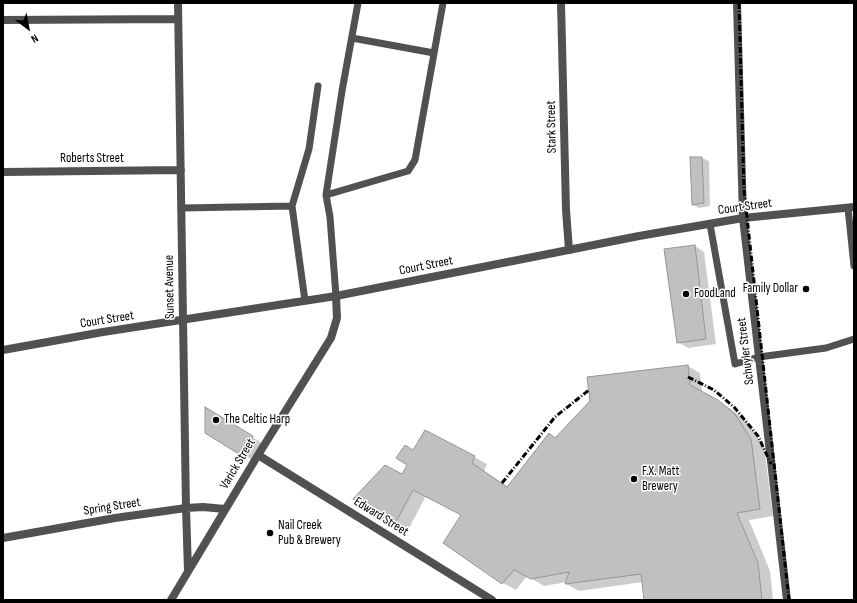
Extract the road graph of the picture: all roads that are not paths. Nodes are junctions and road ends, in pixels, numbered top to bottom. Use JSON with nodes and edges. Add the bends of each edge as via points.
{"nodes":[{"id":1,"x":178,"y":3,"type":"edge"},
{"id":2,"x":358,"y":3,"type":"edge"},
{"id":3,"x":443,"y":3,"type":"edge"},
{"id":4,"x":561,"y":3,"type":"edge"},
{"id":5,"x":737,"y":3,"type":"edge"},
{"id":6,"x":178,"y":19,"type":"junction"},
{"id":7,"x":3,"y":20,"type":"edge"},
{"id":8,"x":352,"y":38,"type":"junction"},
{"id":9,"x":434,"y":52,"type":"junction"},
{"id":10,"x":318,"y":86,"type":"dead end"},
{"id":11,"x":181,"y":170,"type":"junction"},
{"id":12,"x":3,"y":172,"type":"edge"},
{"id":13,"x":326,"y":195,"type":"junction"},
{"id":14,"x":292,"y":206,"type":"junction"},
{"id":15,"x":181,"y":208,"type":"junction"},
{"id":16,"x":851,"y":208,"type":"edge"},
{"id":17,"x":743,"y":218,"type":"junction"},
{"id":18,"x":710,"y":224,"type":"junction"},
{"id":19,"x":569,"y":250,"type":"junction"},
{"id":20,"x":854,"y":266,"type":"edge"},
{"id":21,"x":336,"y":296,"type":"junction"},
{"id":22,"x":305,"y":301,"type":"junction"},
{"id":23,"x":183,"y":320,"type":"junction"},
{"id":24,"x":854,"y":339,"type":"edge"},
{"id":25,"x":3,"y":350,"type":"edge"},
{"id":26,"x":759,"y":357,"type":"junction"},
{"id":27,"x":258,"y":455,"type":"junction"},
{"id":28,"x":186,"y":508,"type":"junction"},
{"id":29,"x":225,"y":509,"type":"junction"},
{"id":30,"x":3,"y":538,"type":"edge"},
{"id":31,"x":188,"y":571,"type":"junction"},
{"id":32,"x":171,"y":600,"type":"edge"},
{"id":33,"x":492,"y":600,"type":"edge"},
{"id":34,"x":787,"y":600,"type":"edge"}],
"edges":[{"from":1,"to":6,"type":"street","name":"Sunset Avenue"},
{"from":2,"to":8,"type":"lane"},
{"from":3,"to":9,"type":"lane"},
{"from":4,"to":19,"type":"street","name":"Stark Street"},
{"from":5,"to":17,"type":"street","name":"Schuyler Street"},
{"from":6,"to":7,"type":"street"},
{"from":6,"to":11,"type":"street","name":"Sunset Avenue"},
{"from":8,"to":9,"type":"lane"},
{"from":8,"to":13,"type":"lane"},
{"from":9,"to":13,"type":"lane","via":[[415,160],[408,171]]},
{"from":10,"to":14,"type":"lane","via":[[309,149]]},
{"from":11,"to":12,"type":"street","name":"Roberts Street"},
{"from":11,"to":15,"type":"street","name":"Sunset Avenue"},
{"from":13,"to":21,"type":"lane"},
{"from":14,"to":15,"type":"lane"},
{"from":14,"to":22,"type":"lane"},
{"from":15,"to":23,"type":"street","name":"Sunset Avenue"},
{"from":16,"to":17,"type":"street","name":"Court Street"},
{"from":16,"to":20,"type":"lane"},
{"from":17,"to":18,"type":"street","name":"Court Street"},
{"from":17,"to":26,"type":"street","name":"Schuyler Street"},
{"from":18,"to":19,"type":"street","name":"Court Street"},
{"from":18,"to":26,"type":"lane","via":[[735,364]]},
{"from":19,"to":21,"type":"street","name":"Court Street"},
{"from":21,"to":22,"type":"street","name":"Court Street"},
{"from":21,"to":27,"type":"street","name":"Varick Street","via":[[337,318],[331,338]]},
{"from":22,"to":23,"type":"street","name":"Court Street"},
{"from":23,"to":25,"type":"street","name":"Court Street"},
{"from":23,"to":28,"type":"street","name":"Sunset Avenue"},
{"from":24,"to":26,"type":"lane","via":[[826,348]]},
{"from":26,"to":34,"type":"street","name":"Schuyler Street"},
{"from":27,"to":29,"type":"street","name":"Varick Street"},
{"from":27,"to":33,"type":"street","name":"Edward Street"},
{"from":28,"to":29,"type":"street","name":"Spring Street"},
{"from":28,"to":30,"type":"street","name":"Spring Street"},
{"from":28,"to":31,"type":"street","name":"Sunset Avenue"},
{"from":29,"to":31,"type":"street","name":"Varick Street"},
{"from":31,"to":32,"type":"street","name":"Varick Street"}]}
